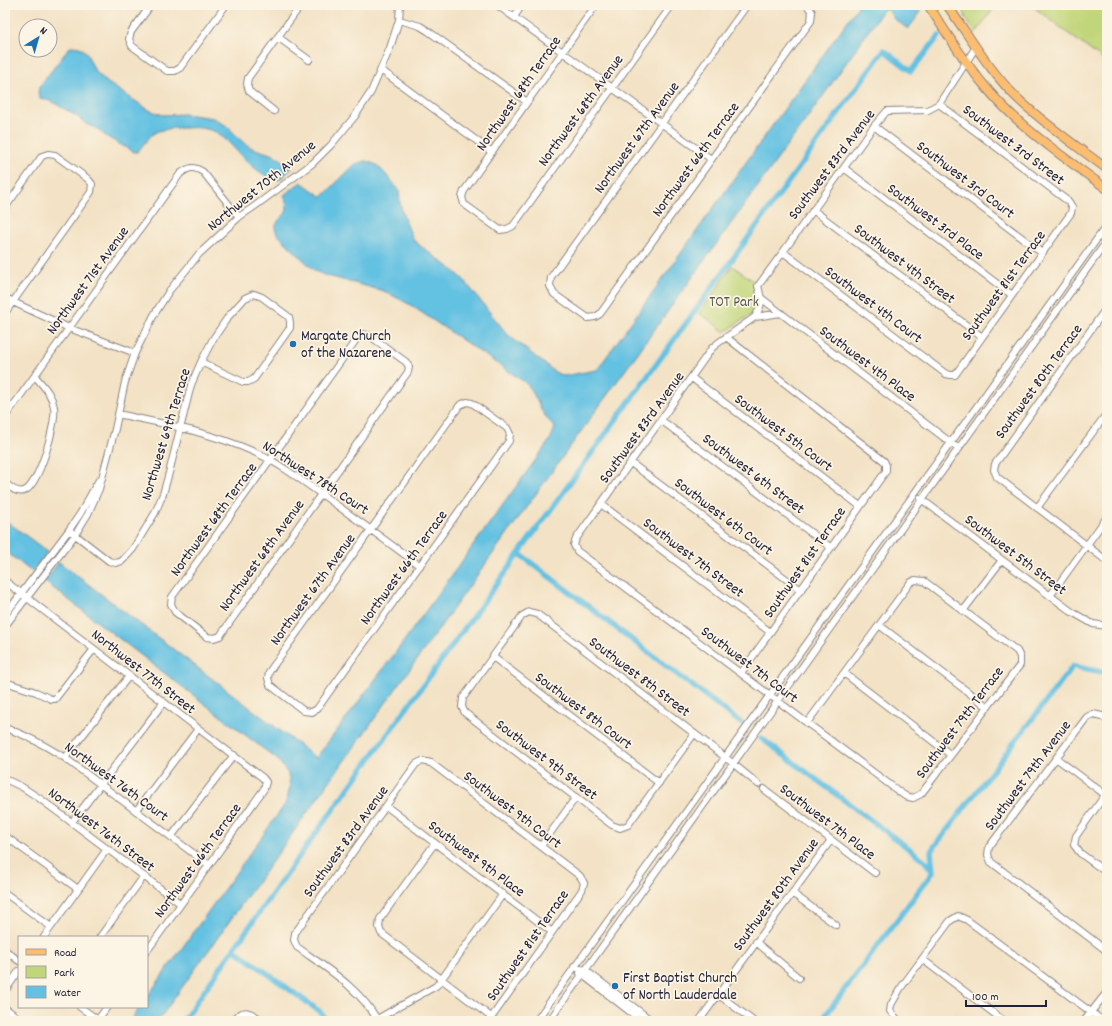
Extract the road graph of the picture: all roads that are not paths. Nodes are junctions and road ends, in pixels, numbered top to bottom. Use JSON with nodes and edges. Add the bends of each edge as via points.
{"nodes":[{"id":1,"x":151,"y":5,"type":"edge"},
{"id":2,"x":226,"y":5,"type":"edge"},
{"id":3,"x":301,"y":5,"type":"edge"},
{"id":4,"x":400,"y":5,"type":"edge"},
{"id":5,"x":497,"y":5,"type":"edge"},
{"id":6,"x":522,"y":5,"type":"edge"},
{"id":7,"x":596,"y":5,"type":"edge"},
{"id":8,"x":672,"y":5,"type":"edge"},
{"id":9,"x":747,"y":5,"type":"edge"},
{"id":10,"x":807,"y":5,"type":"edge"},
{"id":11,"x":928,"y":5,"type":"edge"},
{"id":12,"x":947,"y":5,"type":"edge"},
{"id":13,"x":514,"y":17,"type":"junction"},
{"id":14,"x":399,"y":20,"type":"junction"},
{"id":15,"x":278,"y":37,"type":"junction"},
{"id":16,"x":976,"y":47,"type":"junction"},
{"id":17,"x":562,"y":52,"type":"junction"},
{"id":18,"x":309,"y":60,"type":"dead end"},
{"id":19,"x":967,"y":62,"type":"junction"},
{"id":20,"x":381,"y":70,"type":"junction"},
{"id":21,"x":612,"y":88,"type":"junction"},
{"id":22,"x":527,"y":102,"type":"junction"},
{"id":23,"x":939,"y":104,"type":"junction"},
{"id":24,"x":274,"y":111,"type":"dead end"},
{"id":25,"x":662,"y":124,"type":"junction"},
{"id":26,"x":874,"y":126,"type":"junction"},
{"id":27,"x":492,"y":152,"type":"junction"},
{"id":28,"x":711,"y":159,"type":"junction"},
{"id":29,"x":844,"y":168,"type":"junction"},
{"id":30,"x":1107,"y":169,"type":"edge"},
{"id":31,"x":1107,"y":189,"type":"edge"},
{"id":32,"x":462,"y":197,"type":"joint"},
{"id":33,"x":1072,"y":207,"type":"joint"},
{"id":34,"x":5,"y":208,"type":"edge"},
{"id":35,"x":813,"y":210,"type":"junction"},
{"id":36,"x":239,"y":218,"type":"junction"},
{"id":37,"x":1107,"y":225,"type":"edge"},
{"id":38,"x":1107,"y":241,"type":"edge"},
{"id":39,"x":782,"y":252,"type":"junction"},
{"id":40,"x":1042,"y":253,"type":"junction"},
{"id":41,"x":1012,"y":295,"type":"junction"},
{"id":42,"x":5,"y":296,"type":"edge"},
{"id":43,"x":761,"y":298,"type":"junction"},
{"id":44,"x":13,"y":302,"type":"junction"},
{"id":45,"x":1107,"y":307,"type":"edge"},
{"id":46,"x":5,"y":313,"type":"edge"},
{"id":47,"x":780,"y":313,"type":"junction"},
{"id":48,"x":595,"y":317,"type":"joint"},
{"id":49,"x":755,"y":317,"type":"junction"},
{"id":50,"x":69,"y":328,"type":"junction"},
{"id":51,"x":363,"y":334,"type":"joint"},
{"id":52,"x":726,"y":337,"type":"junction"},
{"id":53,"x":982,"y":337,"type":"junction"},
{"id":54,"x":135,"y":353,"type":"junction"},
{"id":55,"x":201,"y":362,"type":"junction"},
{"id":56,"x":951,"y":375,"type":"joint"},
{"id":57,"x":35,"y":376,"type":"junction"},
{"id":58,"x":692,"y":378,"type":"junction"},
{"id":59,"x":466,"y":402,"type":"joint"},
{"id":60,"x":118,"y":414,"type":"junction"},
{"id":61,"x":1106,"y":416,"type":"edge"},
{"id":62,"x":5,"y":417,"type":"edge"},
{"id":63,"x":661,"y":420,"type":"junction"},
{"id":64,"x":180,"y":428,"type":"junction"},
{"id":65,"x":951,"y":443,"type":"junction"},
{"id":66,"x":959,"y":449,"type":"junction"},
{"id":67,"x":271,"y":460,"type":"junction"},
{"id":68,"x":631,"y":463,"type":"junction"},
{"id":69,"x":103,"y":474,"type":"junction"},
{"id":70,"x":5,"y":483,"type":"edge"},
{"id":71,"x":321,"y":494,"type":"junction"},
{"id":72,"x":914,"y":494,"type":"junction"},
{"id":73,"x":922,"y":500,"type":"junction"},
{"id":74,"x":602,"y":504,"type":"junction"},
{"id":75,"x":860,"y":506,"type":"junction"},
{"id":76,"x":1037,"y":508,"type":"junction"},
{"id":77,"x":1107,"y":517,"type":"edge"},
{"id":78,"x":371,"y":529,"type":"junction"},
{"id":79,"x":69,"y":530,"type":"junction"},
{"id":80,"x":75,"y":535,"type":"junction"},
{"id":81,"x":574,"y":545,"type":"joint"},
{"id":82,"x":1086,"y":545,"type":"junction"},
{"id":83,"x":830,"y":547,"type":"junction"},
{"id":84,"x":1002,"y":560,"type":"junction"},
{"id":85,"x":1107,"y":561,"type":"edge"},
{"id":86,"x":420,"y":566,"type":"junction"},
{"id":87,"x":5,"y":581,"type":"edge"},
{"id":88,"x":801,"y":590,"type":"junction"},
{"id":89,"x":22,"y":594,"type":"junction"},
{"id":90,"x":1050,"y":596,"type":"junction"},
{"id":91,"x":27,"y":598,"type":"junction"},
{"id":92,"x":963,"y":611,"type":"junction"},
{"id":93,"x":5,"y":615,"type":"edge"},
{"id":94,"x":880,"y":625,"type":"junction"},
{"id":95,"x":5,"y":626,"type":"edge"},
{"id":96,"x":1107,"y":626,"type":"edge"},
{"id":97,"x":770,"y":632,"type":"junction"},
{"id":98,"x":214,"y":638,"type":"joint"},
{"id":99,"x":94,"y":649,"type":"junction"},
{"id":100,"x":493,"y":657,"type":"junction"},
{"id":101,"x":740,"y":673,"type":"junction"},
{"id":102,"x":844,"y":673,"type":"junction"},
{"id":103,"x":128,"y":676,"type":"junction"},
{"id":104,"x":5,"y":682,"type":"edge"},
{"id":105,"x":770,"y":695,"type":"junction"},
{"id":106,"x":778,"y":701,"type":"junction"},
{"id":107,"x":163,"y":703,"type":"junction"},
{"id":108,"x":988,"y":707,"type":"junction"},
{"id":109,"x":312,"y":712,"type":"joint"},
{"id":110,"x":1107,"y":720,"type":"edge"},
{"id":111,"x":807,"y":723,"type":"junction"},
{"id":112,"x":5,"y":728,"type":"edge"},
{"id":113,"x":198,"y":729,"type":"junction"},
{"id":114,"x":694,"y":734,"type":"junction"},
{"id":115,"x":951,"y":754,"type":"junction"},
{"id":116,"x":234,"y":756,"type":"junction"},
{"id":117,"x":725,"y":757,"type":"junction"},
{"id":118,"x":66,"y":758,"type":"junction"},
{"id":119,"x":1056,"y":758,"type":"junction"},
{"id":120,"x":422,"y":761,"type":"joint"},
{"id":121,"x":733,"y":764,"type":"junction"},
{"id":122,"x":5,"y":779,"type":"edge"},
{"id":123,"x":266,"y":782,"type":"joint"},
{"id":124,"x":659,"y":783,"type":"junction"},
{"id":125,"x":758,"y":784,"type":"dead end"},
{"id":126,"x":101,"y":785,"type":"junction"},
{"id":127,"x":764,"y":789,"type":"dead end"},
{"id":128,"x":1106,"y":796,"type":"edge"},
{"id":129,"x":576,"y":797,"type":"junction"},
{"id":130,"x":913,"y":798,"type":"joint"},
{"id":131,"x":386,"y":806,"type":"junction"},
{"id":132,"x":136,"y":811,"type":"junction"},
{"id":133,"x":72,"y":822,"type":"junction"},
{"id":134,"x":5,"y":836,"type":"edge"},
{"id":135,"x":171,"y":838,"type":"junction"},
{"id":136,"x":830,"y":840,"type":"junction"},
{"id":137,"x":435,"y":843,"type":"junction"},
{"id":138,"x":541,"y":846,"type":"junction"},
{"id":139,"x":107,"y":849,"type":"junction"},
{"id":140,"x":209,"y":865,"type":"junction"},
{"id":141,"x":875,"y":873,"type":"dead end"},
{"id":142,"x":1107,"y":873,"type":"edge"},
{"id":143,"x":144,"y":876,"type":"junction"},
{"id":144,"x":584,"y":883,"type":"joint"},
{"id":145,"x":78,"y":889,"type":"junction"},
{"id":146,"x":5,"y":893,"type":"edge"},
{"id":147,"x":792,"y":893,"type":"junction"},
{"id":148,"x":503,"y":894,"type":"junction"},
{"id":149,"x":181,"y":904,"type":"junction"},
{"id":150,"x":836,"y":925,"type":"dead end"},
{"id":151,"x":51,"y":927,"type":"junction"},
{"id":152,"x":552,"y":932,"type":"junction"},
{"id":153,"x":45,"y":936,"type":"edge"},
{"id":154,"x":101,"y":936,"type":"edge"},
{"id":155,"x":756,"y":942,"type":"junction"},
{"id":156,"x":5,"y":950,"type":"edge"},
{"id":157,"x":148,"y":950,"type":"edge"},
{"id":158,"x":1107,"y":951,"type":"edge"},
{"id":159,"x":922,"y":959,"type":"junction"},
{"id":160,"x":18,"y":960,"type":"edge"},
{"id":161,"x":574,"y":967,"type":"junction"},
{"id":162,"x":18,"y":972,"type":"edge"},
{"id":163,"x":583,"y":972,"type":"junction"},
{"id":164,"x":799,"y":978,"type":"dead end"},
{"id":165,"x":441,"y":980,"type":"junction"},
{"id":166,"x":5,"y":991,"type":"edge"},
{"id":167,"x":1107,"y":992,"type":"edge"},
{"id":168,"x":718,"y":994,"type":"junction"},
{"id":169,"x":5,"y":1008,"type":"edge"},
{"id":170,"x":81,"y":1008,"type":"edge"},
{"id":171,"x":106,"y":1008,"type":"edge"},
{"id":172,"x":1092,"y":1012,"type":"junction"},
{"id":173,"x":490,"y":1019,"type":"edge"},
{"id":174,"x":97,"y":1020,"type":"edge"},
{"id":175,"x":377,"y":1020,"type":"edge"},
{"id":176,"x":22,"y":1021,"type":"edge"},
{"id":177,"x":233,"y":1021,"type":"edge"},
{"id":178,"x":263,"y":1021,"type":"edge"},
{"id":179,"x":536,"y":1021,"type":"edge"},
{"id":180,"x":549,"y":1021,"type":"edge"},
{"id":181,"x":642,"y":1021,"type":"edge"},
{"id":182,"x":652,"y":1021,"type":"edge"},
{"id":183,"x":699,"y":1021,"type":"edge"},
{"id":184,"x":753,"y":1021,"type":"edge"},
{"id":185,"x":899,"y":1021,"type":"edge"},
{"id":186,"x":1004,"y":1021,"type":"edge"},
{"id":187,"x":1084,"y":1021,"type":"edge"},
{"id":188,"x":1104,"y":1021,"type":"edge"}],
"edges":[{"from":1,"to":2,"type":"street","via":[[131,32],[129,39],[132,46],[167,71],[175,71],[180,68]]},
{"from":3,"to":15,"type":"street"},
{"from":4,"to":14,"type":"street","name":"Northwest 70th Avenue"},
{"from":5,"to":13,"type":"street"},
{"from":6,"to":13,"type":"street"},
{"from":7,"to":17,"type":"street","name":"Northwest 68th Terrace"},
{"from":8,"to":21,"type":"street","name":"Northwest 68th Avenue"},
{"from":9,"to":25,"type":"street","name":"Northwest 67th Avenue"},
{"from":10,"to":28,"type":"street","name":"Northwest 66th Terrace","via":[[812,12],[811,21]]},
{"from":11,"to":19,"type":"main road"},
{"from":12,"to":16,"type":"main road"},
{"from":13,"to":17,"type":"street"},
{"from":14,"to":20,"type":"street","name":"Northwest 70th Avenue"},
{"from":14,"to":22,"type":"street","via":[[428,31]]},
{"from":15,"to":18,"type":"street"},
{"from":15,"to":24,"type":"street","via":[[248,78],[247,84],[249,91]]},
{"from":16,"to":19,"type":"street"},
{"from":16,"to":30,"type":"main road","via":[[995,74],[1032,112]]},
{"from":17,"to":21,"type":"street"},
{"from":17,"to":22,"type":"street","name":"Northwest 68th Terrace"},
{"from":19,"to":23,"type":"street"},
{"from":19,"to":31,"type":"main road","via":[[1005,109]]},
{"from":20,"to":27,"type":"street"},
{"from":20,"to":36,"type":"street","name":"Northwest 70th Avenue","via":[[371,92],[332,145],[313,163]]},
{"from":21,"to":25,"type":"street"},
{"from":21,"to":32,"type":"street","name":"Northwest 68th Avenue","via":[[513,226],[500,230],[464,204]]},
{"from":22,"to":27,"type":"street","name":"Northwest 68th Terrace"},
{"from":23,"to":26,"type":"street","name":"Southwest 83rd Avenue","via":[[928,110],[887,111]]},
{"from":23,"to":33,"type":"street","name":"Southwest 3rd Street","via":[[1069,202]]},
{"from":25,"to":28,"type":"street"},
{"from":25,"to":48,"type":"street","name":"Northwest 67th Avenue","via":[[552,277],[550,286],[554,294],[588,318]]},
{"from":26,"to":29,"type":"street","name":"Southwest 83rd Avenue"},
{"from":26,"to":40,"type":"street","name":"Southwest 3rd Court"},
{"from":27,"to":32,"type":"street","name":"Northwest 68th Terrace"},
{"from":28,"to":48,"type":"street","name":"Northwest 66th Terrace","via":[[600,314]]},
{"from":29,"to":35,"type":"street","name":"Southwest 83rd Avenue"},
{"from":29,"to":41,"type":"street","name":"Southwest 3rd Place"},
{"from":33,"to":40,"type":"street","name":"Southwest 81st Terrace","via":[[1071,213]]},
{"from":34,"to":44,"type":"street","via":[[42,156],[48,154],[54,155],[92,184],[92,192]]},
{"from":35,"to":39,"type":"street","name":"Southwest 83rd Avenue"},
{"from":35,"to":53,"type":"street","name":"Southwest 4th Street"},
{"from":36,"to":50,"type":"street","name":"Northwest 71st Avenue","via":[[203,172],[191,167],[185,170]]},
{"from":36,"to":54,"type":"street","name":"Northwest 70th Avenue","via":[[199,254],[169,291]]},
{"from":37,"to":65,"type":"street"},
{"from":38,"to":66,"type":"street"},
{"from":39,"to":43,"type":"street","name":"Southwest 83rd Avenue","via":[[758,286]]},
{"from":39,"to":56,"type":"street","name":"Southwest 4th Court","via":[[946,374]]},
{"from":40,"to":41,"type":"street","name":"Southwest 81st Terrace"},
{"from":41,"to":53,"type":"street","name":"Southwest 81st Terrace"},
{"from":42,"to":44,"type":"street"},
{"from":43,"to":47,"type":"street","name":"Southwest 4th Place"},
{"from":43,"to":49,"type":"street","name":"Southwest 83rd Avenue","via":[[760,308]]},
{"from":44,"to":46,"type":"street"},
{"from":44,"to":50,"type":"street"},
{"from":45,"to":76,"type":"street","name":"Southwest 80th Terrace","via":[[995,464],[996,477]]},
{"from":47,"to":49,"type":"street","name":"Southwest 83rd Avenue"},
{"from":47,"to":65,"type":"street","name":"Southwest 4th Place"},
{"from":49,"to":52,"type":"street","name":"Southwest 83rd Avenue"},
{"from":50,"to":54,"type":"street"},
{"from":50,"to":57,"type":"street","name":"Northwest 71st Avenue"},
{"from":51,"to":67,"type":"street","name":"Northwest 68th Terrace"},
{"from":51,"to":71,"type":"street","name":"Northwest 68th Avenue","via":[[370,336],[406,362],[409,366],[408,372]]},
{"from":52,"to":58,"type":"street","name":"Southwest 83rd Avenue","via":[[712,348]]},
{"from":52,"to":75,"type":"street","name":"Southwest 81st Terrace","via":[[884,460],[886,471]]},
{"from":53,"to":56,"type":"street","name":"Southwest 81st Terrace","via":[[955,375]]},
{"from":54,"to":60,"type":"street","name":"Northwest 70th Avenue"},
{"from":55,"to":55,"type":"street","name":"Northwest 69th Terrace","via":[[228,317],[245,298],[254,294],[262,297],[289,317],[290,328],[254,379],[243,382]]},
{"from":55,"to":64,"type":"street","name":"Northwest 69th Terrace","via":[[191,385]]},
{"from":57,"to":62,"type":"street","name":"Northwest 71st Avenue"},
{"from":57,"to":70,"type":"street","via":[[48,391],[55,408],[52,434],[43,462],[27,489],[17,491]]},
{"from":58,"to":63,"type":"street","name":"Southwest 83rd Avenue"},
{"from":58,"to":75,"type":"street","name":"Southwest 5th Court"},
{"from":59,"to":78,"type":"street","name":"Northwest 67th Avenue","via":[[460,405]]},
{"from":59,"to":86,"type":"street","name":"Northwest 66th Terrace","via":[[472,403],[507,428],[510,434],[509,441]]},
{"from":60,"to":64,"type":"street","name":"Northwest 78th Court"},
{"from":60,"to":69,"type":"street","name":"Northwest 70th Avenue"},
{"from":61,"to":76,"type":"street"},
{"from":63,"to":68,"type":"street","name":"Southwest 83rd Avenue"},
{"from":63,"to":83,"type":"street","name":"Southwest 6th Street"},
{"from":64,"to":67,"type":"street","name":"Northwest 78th Court","via":[[225,440]]},
{"from":64,"to":80,"type":"street","name":"Northwest 69th Terrace","via":[[163,494],[155,513],[133,549],[122,561],[109,561]]},
{"from":65,"to":66,"type":"street","name":"Southwest 4th Place"},
{"from":65,"to":72,"type":"street"},
{"from":66,"to":73,"type":"street"},
{"from":67,"to":71,"type":"street","name":"Northwest 78th Court"},
{"from":67,"to":98,"type":"street","name":"Northwest 68th Terrace","via":[[172,597],[171,604],[175,612],[207,637]]},
{"from":68,"to":74,"type":"street","name":"Southwest 83rd Avenue"},
{"from":68,"to":88,"type":"street","name":"Southwest 6th Court"},
{"from":69,"to":79,"type":"street","name":"Northwest 70th Avenue"},
{"from":69,"to":80,"type":"street","name":"Northwest 70th Avenue","via":[[88,514]]},
{"from":71,"to":78,"type":"street","name":"Northwest 78th Court"},
{"from":71,"to":98,"type":"street","name":"Northwest 68th Avenue","via":[[220,636]]},
{"from":72,"to":73,"type":"street","name":"Southwest 5th Street"},
{"from":72,"to":105,"type":"street"},
{"from":73,"to":84,"type":"street","name":"Southwest 5th Street"},
{"from":73,"to":106,"type":"street"},
{"from":74,"to":81,"type":"street","name":"Southwest 83rd Avenue","via":[[576,538]]},
{"from":74,"to":97,"type":"street","name":"Southwest 7th Street"},
{"from":75,"to":83,"type":"street","name":"Southwest 81st Terrace"},
{"from":76,"to":82,"type":"street"},
{"from":77,"to":82,"type":"street"},
{"from":78,"to":86,"type":"street","name":"Northwest 78th Court"},
{"from":78,"to":109,"type":"street","name":"Northwest 67th Avenue","via":[[269,672],[270,685],[304,711]]},
{"from":79,"to":80,"type":"street"},
{"from":79,"to":89,"type":"street","name":"Northwest 70th Avenue"},
{"from":80,"to":91,"type":"street","name":"Northwest 70th Avenue"},
{"from":81,"to":101,"type":"street","name":"Southwest 7th Court","via":[[577,551]]},
{"from":82,"to":85,"type":"street"},
{"from":82,"to":90,"type":"street"},
{"from":83,"to":88,"type":"street","name":"Southwest 81st Terrace"},
{"from":84,"to":90,"type":"street","name":"Southwest 5th Street"},
{"from":84,"to":92,"type":"street"},
{"from":86,"to":109,"type":"street","name":"Northwest 66th Terrace","via":[[317,709]]},
{"from":87,"to":89,"type":"street","name":"Northwest 77th Street"},
{"from":88,"to":97,"type":"street","name":"Southwest 81st Terrace"},
{"from":89,"to":91,"type":"street","name":"Northwest 77th Street"},
{"from":89,"to":93,"type":"street","name":"Northwest 70th Avenue"},
{"from":90,"to":96,"type":"street","name":"Southwest 5th Street","via":[[1093,624]]},
{"from":91,"to":95,"type":"street","name":"Northwest 70th Avenue"},
{"from":91,"to":99,"type":"street","name":"Northwest 77th Street"},
{"from":92,"to":94,"type":"street","via":[[924,581],[915,580],[910,583]]},
{"from":92,"to":108,"type":"street","name":"Southwest 79th Terrace","via":[[1016,651],[1020,657],[1020,665]]},
{"from":94,"to":102,"type":"street"},
{"from":94,"to":108,"type":"street"},
{"from":97,"to":101,"type":"street","name":"Southwest 81st Terrace"},
{"from":99,"to":103,"type":"street","name":"Northwest 77th Street"},
{"from":99,"to":104,"type":"street","via":[[56,698],[51,700]]},
{"from":100,"to":114,"type":"street","name":"Southwest 8th Street","via":[[522,616],[529,612],[537,614]]},
{"from":100,"to":124,"type":"street","name":"Southwest 8th Court"},
{"from":100,"to":129,"type":"street","name":"Southwest 9th Street","via":[[463,698],[462,707],[465,713]]},
{"from":101,"to":105,"type":"street","name":"Southwest 7th Court"},
{"from":102,"to":111,"type":"street"},
{"from":102,"to":115,"type":"street"},
{"from":103,"to":107,"type":"street","name":"Northwest 77th Street"},
{"from":103,"to":118,"type":"street"},
{"from":105,"to":106,"type":"street","name":"Southwest 7th Court"},
{"from":105,"to":117,"type":"street"},
{"from":106,"to":111,"type":"street","name":"Southwest 7th Court"},
{"from":106,"to":121,"type":"street"},
{"from":107,"to":113,"type":"street","name":"Northwest 77th Street"},
{"from":107,"to":126,"type":"street"},
{"from":108,"to":115,"type":"street","name":"Southwest 79th Terrace"},
{"from":110,"to":119,"type":"street","name":"Southwest 79th Avenue","via":[[1093,714],[1087,717]]},
{"from":111,"to":130,"type":"street","name":"Southwest 7th Court","via":[[905,796]]},
{"from":112,"to":118,"type":"street","name":"Northwest 76th Court","via":[[42,743]]},
{"from":113,"to":116,"type":"street","name":"Northwest 77th Street"},
{"from":113,"to":132,"type":"street"},
{"from":114,"to":117,"type":"street","name":"Southwest 8th Street"},
{"from":114,"to":124,"type":"street"},
{"from":115,"to":130,"type":"street","name":"Southwest 79th Terrace","via":[[921,794]]},
{"from":116,"to":123,"type":"street","name":"Northwest 77th Street"},
{"from":116,"to":135,"type":"street"},
{"from":117,"to":121,"type":"street","name":"Southwest 8th Street"},
{"from":117,"to":161,"type":"street"},
{"from":118,"to":126,"type":"street","name":"Northwest 76th Court"},
{"from":119,"to":128,"type":"street"},
{"from":119,"to":158,"type":"street","name":"Southwest 79th Avenue","via":[[989,847],[988,855],[991,862]]},
{"from":120,"to":131,"type":"street","name":"Southwest 83rd Avenue","via":[[416,764]]},
{"from":120,"to":138,"type":"street","name":"Southwest 9th Court","via":[[431,763]]},
{"from":121,"to":125,"type":"street","name":"Southwest 7th Place"},
{"from":121,"to":163,"type":"street"},
{"from":122,"to":133,"type":"street","name":"Northwest 76th Street","via":[[22,787]]},
{"from":123,"to":140,"type":"street","name":"Northwest 66th Terrace","via":[[264,789]]},
{"from":124,"to":129,"type":"street","name":"Southwest 9th Street","via":[[628,825],[620,828],[612,825]]},
{"from":126,"to":132,"type":"street","name":"Northwest 76th Court"},
{"from":126,"to":133,"type":"street"},
{"from":127,"to":136,"type":"street","name":"Southwest 7th Place"},
{"from":128,"to":142,"type":"street","via":[[1076,836],[1074,845],[1080,853]]},
{"from":129,"to":138,"type":"street"},
{"from":131,"to":137,"type":"street","name":"Southwest 9th Place"},
{"from":131,"to":175,"type":"street","name":"Southwest 83rd Avenue","via":[[295,933],[294,940],[296,947],[362,998]]},
{"from":132,"to":135,"type":"street","name":"Northwest 76th Court"},
{"from":133,"to":139,"type":"street","name":"Northwest 76th Street"},
{"from":134,"to":145,"type":"street"},
{"from":135,"to":140,"type":"street","name":"Northwest 76th Court"},
{"from":136,"to":141,"type":"street","name":"Southwest 7th Place"},
{"from":136,"to":147,"type":"street","name":"Southwest 80th Avenue"},
{"from":137,"to":148,"type":"street","name":"Southwest 9th Place"},
{"from":137,"to":165,"type":"street","via":[[380,919],[379,927],[381,933]]},
{"from":138,"to":144,"type":"street","name":"Southwest 9th Court","via":[[580,876]]},
{"from":139,"to":143,"type":"street","name":"Northwest 76th Street"},
{"from":139,"to":145,"type":"street"},
{"from":140,"to":149,"type":"street","name":"Northwest 66th Terrace"},
{"from":143,"to":149,"type":"street","name":"Northwest 76th Street"},
{"from":143,"to":154,"type":"street"},
{"from":144,"to":152,"type":"street","name":"Southwest 81st Terrace","via":[[582,890]]},
{"from":145,"to":151,"type":"street"},
{"from":146,"to":151,"type":"street"},
{"from":147,"to":150,"type":"street"},
{"from":147,"to":155,"type":"street","name":"Southwest 80th Avenue"},
{"from":148,"to":152,"type":"street","name":"Southwest 9th Place"},
{"from":148,"to":165,"type":"street"},
{"from":149,"to":157,"type":"street","name":"Northwest 66th Terrace"},
{"from":151,"to":153,"type":"street"},
{"from":152,"to":173,"type":"street","name":"Southwest 81st Terrace"},
{"from":155,"to":164,"type":"street"},
{"from":155,"to":168,"type":"street","name":"Southwest 80th Avenue"},
{"from":156,"to":160,"type":"street"},
{"from":159,"to":172,"type":"street","via":[[950,921],[958,916]]},
{"from":159,"to":185,"type":"street","via":[[891,1004],[890,1011]]},
{"from":159,"to":186,"type":"street"},
{"from":161,"to":163,"type":"street"},
{"from":161,"to":179,"type":"street"},
{"from":162,"to":166,"type":"street"},
{"from":163,"to":180,"type":"street"},
{"from":163,"to":181,"type":"street"},
{"from":163,"to":182,"type":"street"},
{"from":165,"to":173,"type":"street"},
{"from":165,"to":175,"type":"street","via":[[436,986]]},
{"from":167,"to":172,"type":"street"},
{"from":168,"to":183,"type":"street","name":"Southwest 80th Avenue"},
{"from":168,"to":184,"type":"street"},
{"from":169,"to":176,"type":"street"},
{"from":170,"to":174,"type":"street"},
{"from":171,"to":174,"type":"street"},
{"from":172,"to":187,"type":"street"},
{"from":172,"to":188,"type":"street"},
{"from":177,"to":178,"type":"street","via":[[243,1012],[253,1014]]}]}
